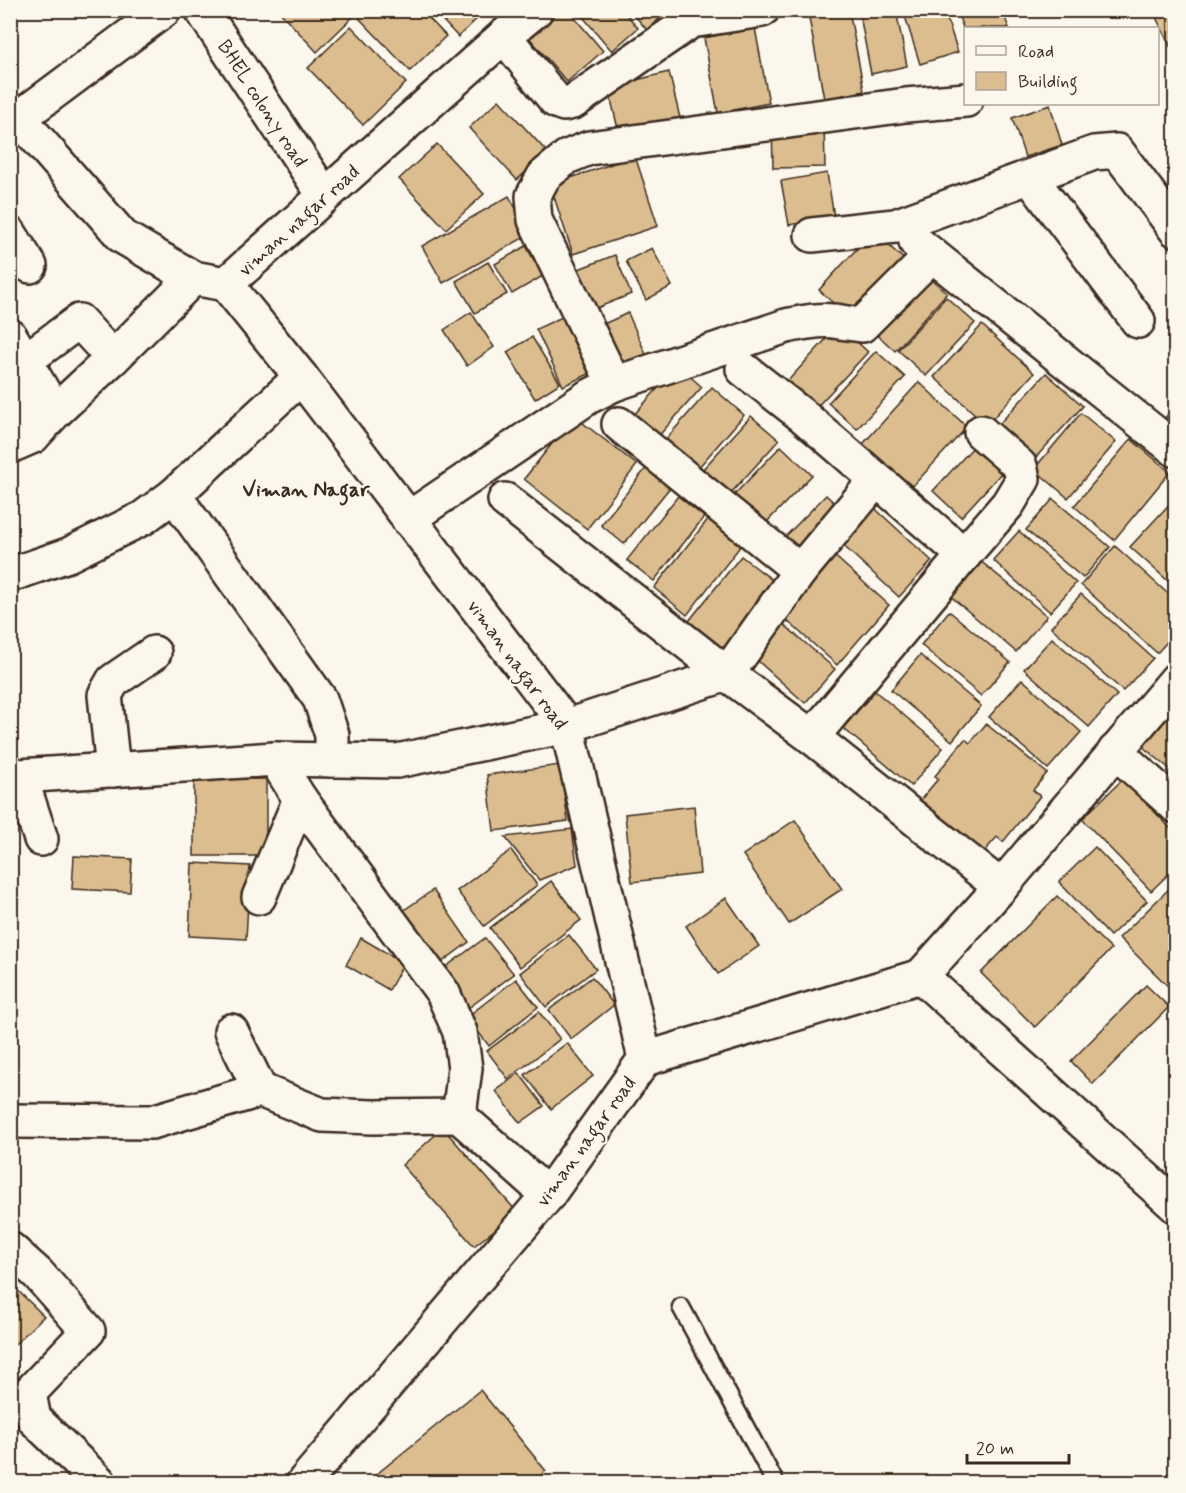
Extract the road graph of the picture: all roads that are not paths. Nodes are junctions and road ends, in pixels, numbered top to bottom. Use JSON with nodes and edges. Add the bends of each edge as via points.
{"nodes":[{"id":1,"x":164,"y":10,"type":"edge"},
{"id":2,"x":202,"y":10,"type":"edge"},
{"id":3,"x":536,"y":10,"type":"edge"},
{"id":4,"x":762,"y":10,"type":"edge"},
{"id":5,"x":504,"y":36,"type":"junction"},
{"id":6,"x":964,"y":100,"type":"edge"},
{"id":7,"x":15,"y":120,"type":"edge"},
{"id":8,"x":1030,"y":177,"type":"junction"},
{"id":9,"x":324,"y":195,"type":"junction"},
{"id":10,"x":895,"y":226,"type":"junction"},
{"id":11,"x":1176,"y":230,"type":"edge"},
{"id":12,"x":10,"y":234,"type":"edge"},
{"id":13,"x":812,"y":234,"type":"dead end"},
{"id":14,"x":932,"y":255,"type":"junction"},
{"id":15,"x":30,"y":266,"type":"dead end"},
{"id":16,"x":193,"y":278,"type":"junction"},
{"id":17,"x":226,"y":284,"type":"junction"},
{"id":18,"x":1138,"y":321,"type":"dead end"},
{"id":19,"x":18,"y":348,"type":"edge"},
{"id":20,"x":113,"y":358,"type":"junction"},
{"id":21,"x":743,"y":369,"type":"dead end"},
{"id":22,"x":301,"y":377,"type":"junction"},
{"id":23,"x":614,"y":384,"type":"junction"},
{"id":24,"x":10,"y":391,"type":"edge"},
{"id":25,"x":619,"y":424,"type":"dead end"},
{"id":26,"x":33,"y":431,"type":"edge"},
{"id":27,"x":981,"y":432,"type":"dead end"},
{"id":28,"x":1176,"y":450,"type":"edge"},
{"id":29,"x":876,"y":480,"type":"junction"},
{"id":30,"x":174,"y":495,"type":"junction"},
{"id":31,"x":505,"y":500,"type":"dead end"},
{"id":32,"x":408,"y":519,"type":"junction"},
{"id":33,"x":964,"y":555,"type":"junction"},
{"id":34,"x":800,"y":571,"type":"junction"},
{"id":35,"x":10,"y":575,"type":"edge"},
{"id":36,"x":154,"y":653,"type":"dead end"},
{"id":37,"x":727,"y":674,"type":"junction"},
{"id":38,"x":1176,"y":680,"type":"edge"},
{"id":39,"x":567,"y":726,"type":"junction"},
{"id":40,"x":812,"y":737,"type":"junction"},
{"id":41,"x":1115,"y":751,"type":"junction"},
{"id":42,"x":275,"y":759,"type":"junction"},
{"id":43,"x":332,"y":760,"type":"junction"},
{"id":44,"x":113,"y":770,"type":"junction"},
{"id":45,"x":15,"y":775,"type":"edge"},
{"id":46,"x":300,"y":799,"type":"junction"},
{"id":47,"x":1176,"y":806,"type":"edge"},
{"id":48,"x":41,"y":839,"type":"dead end"},
{"id":49,"x":1001,"y":887,"type":"junction"},
{"id":50,"x":259,"y":897,"type":"dead end"},
{"id":51,"x":921,"y":976,"type":"junction"},
{"id":52,"x":231,"y":1031,"type":"dead end"},
{"id":53,"x":645,"y":1059,"type":"junction"},
{"id":54,"x":260,"y":1090,"type":"junction"},
{"id":55,"x":459,"y":1116,"type":"junction"},
{"id":56,"x":10,"y":1121,"type":"edge"},
{"id":57,"x":548,"y":1195,"type":"junction"},
{"id":58,"x":1176,"y":1206,"type":"edge"},
{"id":59,"x":10,"y":1249,"type":"edge"},
{"id":60,"x":681,"y":1307,"type":"dead end"},
{"id":61,"x":99,"y":1482,"type":"edge"},
{"id":62,"x":304,"y":1482,"type":"edge"},
{"id":63,"x":775,"y":1482,"type":"edge"}],
"edges":[{"from":1,"to":7,"type":"street"},
{"from":2,"to":9,"type":"street","name":"BHEL colony road"},
{"from":3,"to":5,"type":"street","name":"viman nagar road"},
{"from":4,"to":5,"type":"street","via":[[691,21],[573,102],[564,104],[556,101]]},
{"from":5,"to":9,"type":"street","name":"viman nagar road"},
{"from":6,"to":23,"type":"street","via":[[589,148],[567,157],[544,176],[533,196],[535,220]]},
{"from":7,"to":16,"type":"street","via":[[123,237]]},
{"from":8,"to":10,"type":"street"},
{"from":8,"to":11,"type":"street","via":[[1094,153],[1117,151]]},
{"from":8,"to":18,"type":"street"},
{"from":9,"to":17,"type":"street","name":"viman nagar road"},
{"from":10,"to":13,"type":"street"},
{"from":10,"to":14,"type":"street"},
{"from":12,"to":15,"type":"street"},
{"from":14,"to":23,"type":"street","via":[[862,325],[812,320],[786,326]]},
{"from":14,"to":28,"type":"street"},
{"from":16,"to":17,"type":"street"},
{"from":16,"to":20,"type":"street"},
{"from":17,"to":22,"type":"street","name":"viman nagar road"},
{"from":19,"to":20,"type":"street","via":[[79,321]]},
{"from":19,"to":26,"type":"street"},
{"from":20,"to":26,"type":"street"},
{"from":21,"to":29,"type":"street"},
{"from":22,"to":30,"type":"street"},
{"from":22,"to":32,"type":"street","name":"viman nagar road"},
{"from":23,"to":32,"type":"street","via":[[588,397]]},
{"from":24,"to":26,"type":"street"},
{"from":25,"to":34,"type":"street"},
{"from":27,"to":33,"type":"street","via":[[1020,466],[1023,479],[1008,504]]},
{"from":29,"to":33,"type":"street"},
{"from":29,"to":34,"type":"street"},
{"from":30,"to":35,"type":"street","via":[[143,518],[69,555]]},
{"from":30,"to":43,"type":"street","via":[[320,699],[332,735]]},
{"from":31,"to":37,"type":"street"},
{"from":32,"to":39,"type":"street","name":"viman nagar road"},
{"from":33,"to":40,"type":"street"},
{"from":34,"to":37,"type":"street"},
{"from":36,"to":44,"type":"street","via":[[113,681],[105,695]]},
{"from":37,"to":39,"type":"street"},
{"from":37,"to":40,"type":"street"},
{"from":38,"to":41,"type":"street"},
{"from":39,"to":43,"type":"street","via":[[397,761]]},
{"from":39,"to":53,"type":"street","name":"viman nagar road"},
{"from":40,"to":49,"type":"street"},
{"from":41,"to":47,"type":"street"},
{"from":41,"to":49,"type":"street"},
{"from":42,"to":43,"type":"street"},
{"from":42,"to":44,"type":"street"},
{"from":42,"to":46,"type":"street"},
{"from":44,"to":45,"type":"street"},
{"from":45,"to":48,"type":"street"},
{"from":46,"to":50,"type":"street"},
{"from":46,"to":55,"type":"street","via":[[443,993],[460,1032],[465,1068]]},
{"from":49,"to":51,"type":"street"},
{"from":51,"to":53,"type":"street"},
{"from":51,"to":58,"type":"street"},
{"from":52,"to":54,"type":"street"},
{"from":53,"to":57,"type":"street","name":"viman nagar road"},
{"from":54,"to":55,"type":"street","via":[[322,1115]]},
{"from":54,"to":56,"type":"street","via":[[152,1122]]},
{"from":55,"to":57,"type":"street"},
{"from":57,"to":62,"type":"street","name":"viman nagar road"},
{"from":59,"to":61,"type":"street","via":[[38,1274],[88,1331],[29,1393],[34,1419]]},
{"from":60,"to":63,"type":"lane"}]}
